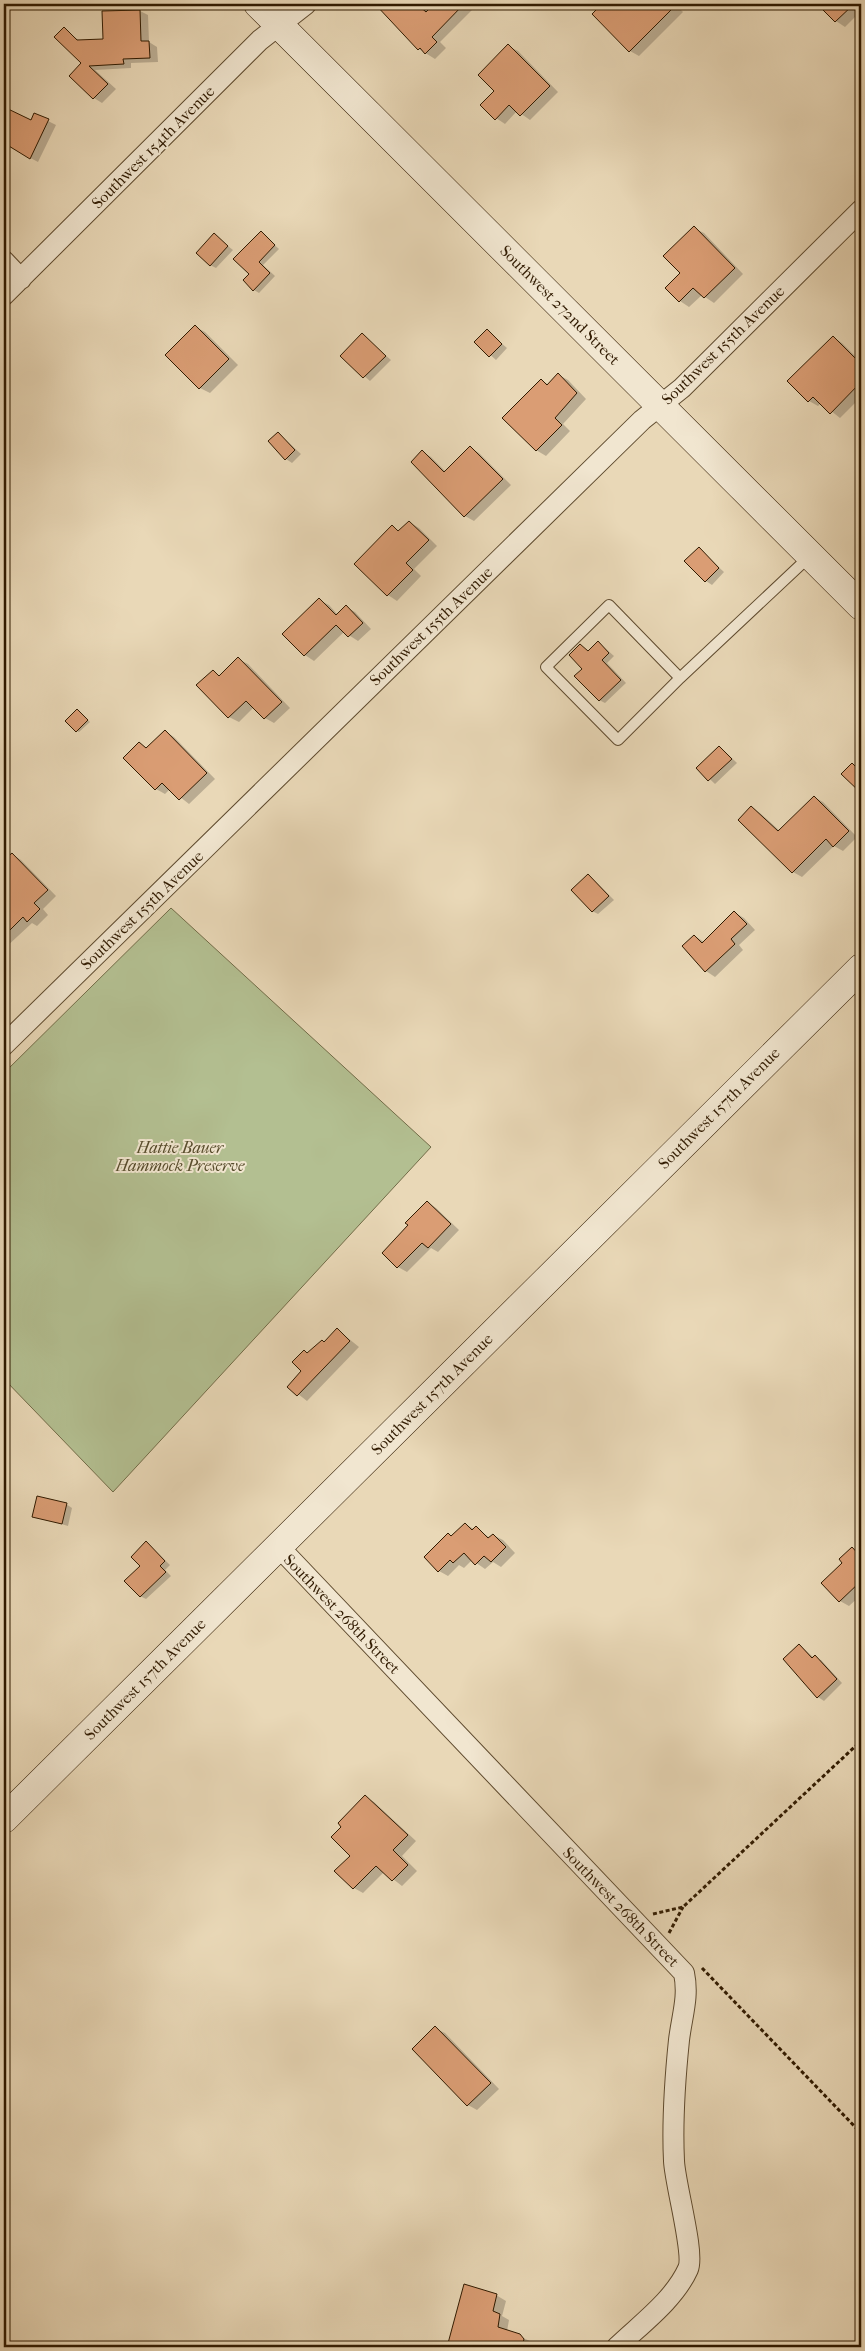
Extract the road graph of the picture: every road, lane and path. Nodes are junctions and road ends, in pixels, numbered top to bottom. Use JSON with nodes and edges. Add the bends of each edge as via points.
{"nodes":[{"id":1,"x":258,"y":4,"type":"edge"},
{"id":2,"x":306,"y":4,"type":"edge"},
{"id":3,"x":280,"y":26,"type":"junction"},
{"id":4,"x":861,"y":210,"type":"edge"},
{"id":5,"x":4,"y":261,"type":"edge"},
{"id":6,"x":21,"y":278,"type":"junction"},
{"id":7,"x":4,"y":295,"type":"edge"},
{"id":8,"x":661,"y":405,"type":"junction"},
{"id":9,"x":811,"y":555,"type":"junction"},
{"id":10,"x":861,"y":606,"type":"edge"},
{"id":11,"x":680,"y":678,"type":"junction"},
{"id":12,"x":861,"y":968,"type":"edge"},
{"id":13,"x":4,"y":1045,"type":"edge"},
{"id":14,"x":279,"y":1548,"type":"junction"},
{"id":15,"x":860,"y":1744,"type":"edge"},
{"id":16,"x":4,"y":1819,"type":"edge"},
{"id":17,"x":683,"y":1907,"type":"junction"},
{"id":18,"x":632,"y":1918,"type":"junction"},
{"id":19,"x":669,"y":1934,"type":"dead end"},
{"id":20,"x":696,"y":1962,"type":"dead end"},
{"id":21,"x":861,"y":2133,"type":"edge"},
{"id":22,"x":617,"y":2347,"type":"edge"}],
"edges":[{"from":1,"to":3,"type":"street","name":"Southwest 272nd Street"},
{"from":2,"to":3,"type":"street","name":"Southwest 154th Avenue"},
{"from":3,"to":6,"type":"street","name":"Southwest 154th Avenue","via":[[260,40]]},
{"from":3,"to":8,"type":"street","name":"Southwest 272nd Street"},
{"from":4,"to":8,"type":"street","name":"Southwest 155th Avenue"},
{"from":5,"to":6,"type":"street"},
{"from":6,"to":7,"type":"street","name":"Southwest 154th Avenue"},
{"from":8,"to":9,"type":"street","name":"Southwest 272nd Street"},
{"from":8,"to":13,"type":"street","name":"Southwest 155th Avenue","via":[[642,420]]},
{"from":9,"to":10,"type":"street","name":"Southwest 272nd Street"},
{"from":9,"to":11,"type":"lane"},
{"from":11,"to":11,"type":"lane","via":[[618,740],[546,667],[610,605]]},
{"from":12,"to":14,"type":"street","name":"Southwest 157th Avenue"},
{"from":14,"to":16,"type":"street","name":"Southwest 157th Avenue"},
{"from":14,"to":18,"type":"street","name":"Southwest 268th Street"},
{"from":15,"to":17,"type":"path"},
{"from":17,"to":18,"type":"path"},
{"from":17,"to":19,"type":"path"},
{"from":18,"to":22,"type":"street","name":"Southwest 268th Street","via":[[684,1972],[687,1990],[679,2039],[674,2161],[690,2244],[689,2268],[672,2293]]},
{"from":20,"to":21,"type":"path"}]}
